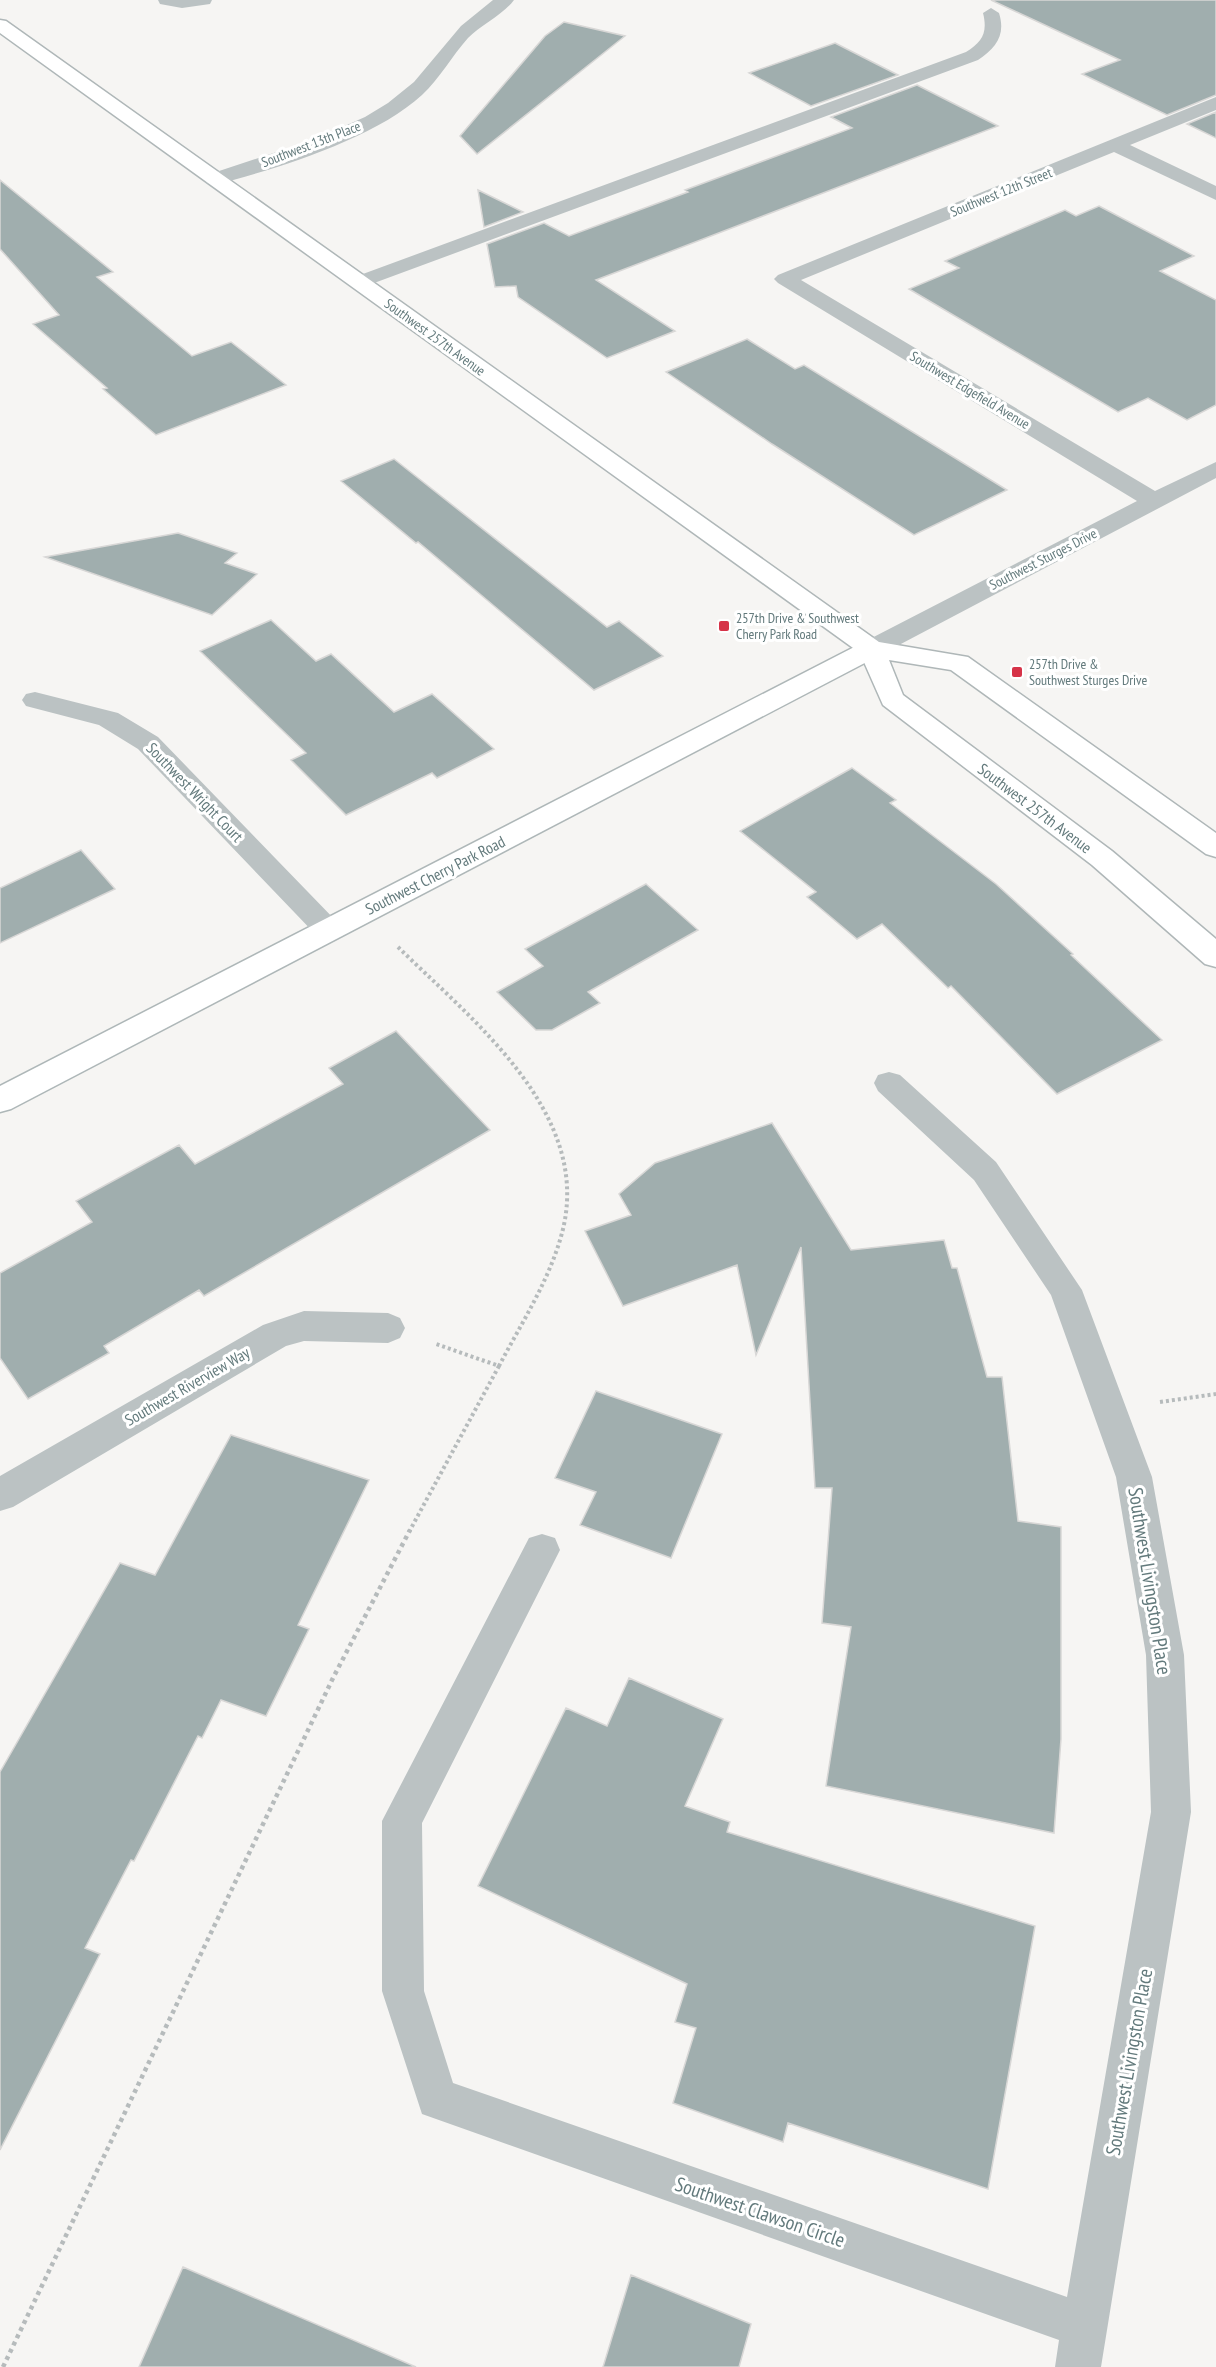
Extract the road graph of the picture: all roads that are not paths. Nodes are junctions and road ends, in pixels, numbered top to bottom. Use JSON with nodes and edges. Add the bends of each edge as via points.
{"nodes":[{"id":1,"x":166,"y":0,"type":"edge"},
{"id":2,"x":204,"y":0,"type":"edge"},
{"id":3,"x":505,"y":0,"type":"edge"},
{"id":4,"x":991,"y":13,"type":"dead end"},
{"id":5,"x":0,"y":25,"type":"edge"},
{"id":6,"x":1216,"y":103,"type":"edge"},
{"id":7,"x":1115,"y":145,"type":"junction"},
{"id":8,"x":214,"y":179,"type":"junction"},
{"id":9,"x":1216,"y":194,"type":"edge"},
{"id":10,"x":786,"y":279,"type":"joint"},
{"id":11,"x":359,"y":282,"type":"junction"},
{"id":12,"x":1216,"y":470,"type":"edge"},
{"id":13,"x":1154,"y":501,"type":"junction"},
{"id":14,"x":871,"y":649,"type":"junction"},
{"id":15,"x":35,"y":700,"type":"dead end"},
{"id":16,"x":1216,"y":847,"type":"edge"},
{"id":17,"x":328,"y":930,"type":"junction"},
{"id":18,"x":1216,"y":956,"type":"edge"},
{"id":19,"x":889,"y":1083,"type":"dead end"},
{"id":20,"x":0,"y":1100,"type":"edge"},
{"id":21,"x":388,"y":1328,"type":"road end"},
{"id":22,"x":0,"y":1495,"type":"edge"},
{"id":23,"x":542,"y":1550,"type":"dead end"},
{"id":24,"x":1081,"y":2347,"type":"edge"}],
"edges":[{"from":1,"to":2,"type":"lane"},
{"from":3,"to":8,"type":"street","name":"Southwest 13th Place","via":[[458,39],[415,91],[368,123]]},
{"from":4,"to":11,"type":"lane","via":[[994,36],[986,48],[972,56]]},
{"from":5,"to":8,"type":"main road","name":"Southwest 257th Avenue"},
{"from":6,"to":7,"type":"street","name":"Southwest 12th Street"},
{"from":7,"to":9,"type":"street"},
{"from":7,"to":10,"type":"street","name":"Southwest 12th Street"},
{"from":8,"to":11,"type":"main road","name":"Southwest 257th Avenue"},
{"from":10,"to":13,"type":"street","name":"Southwest Edgefield Avenue"},
{"from":11,"to":14,"type":"main road","name":"Southwest 257th Avenue"},
{"from":12,"to":13,"type":"street","name":"Southwest Sturges Drive"},
{"from":13,"to":14,"type":"street","name":"Southwest Sturges Drive"},
{"from":14,"to":16,"type":"main road","name":"Southwest 257th Avenue","via":[[959,663]]},
{"from":14,"to":17,"type":"main road","name":"Southwest Cherry Park Road"},
{"from":14,"to":18,"type":"main road","name":"Southwest 257th Avenue","via":[[892,699],[1102,858]]},
{"from":15,"to":17,"type":"street","name":"Southwest Wright Court","via":[[106,717],[130,728]]},
{"from":17,"to":20,"type":"main road","name":"Southwest Cherry Park Road"},
{"from":19,"to":24,"type":"lane","name":"Southwest Livingston Place","via":[[985,1171],[1066,1290],[1134,1477],[1165,1655],[1171,1812]]},
{"from":21,"to":22,"type":"street","name":"Southwest Riverview Way","via":[[304,1326],[275,1335]]},
{"from":23,"to":24,"type":"lane","name":"Southwest Clawson Circle","via":[[402,1821],[403,1991],[437,2099]]}]}
